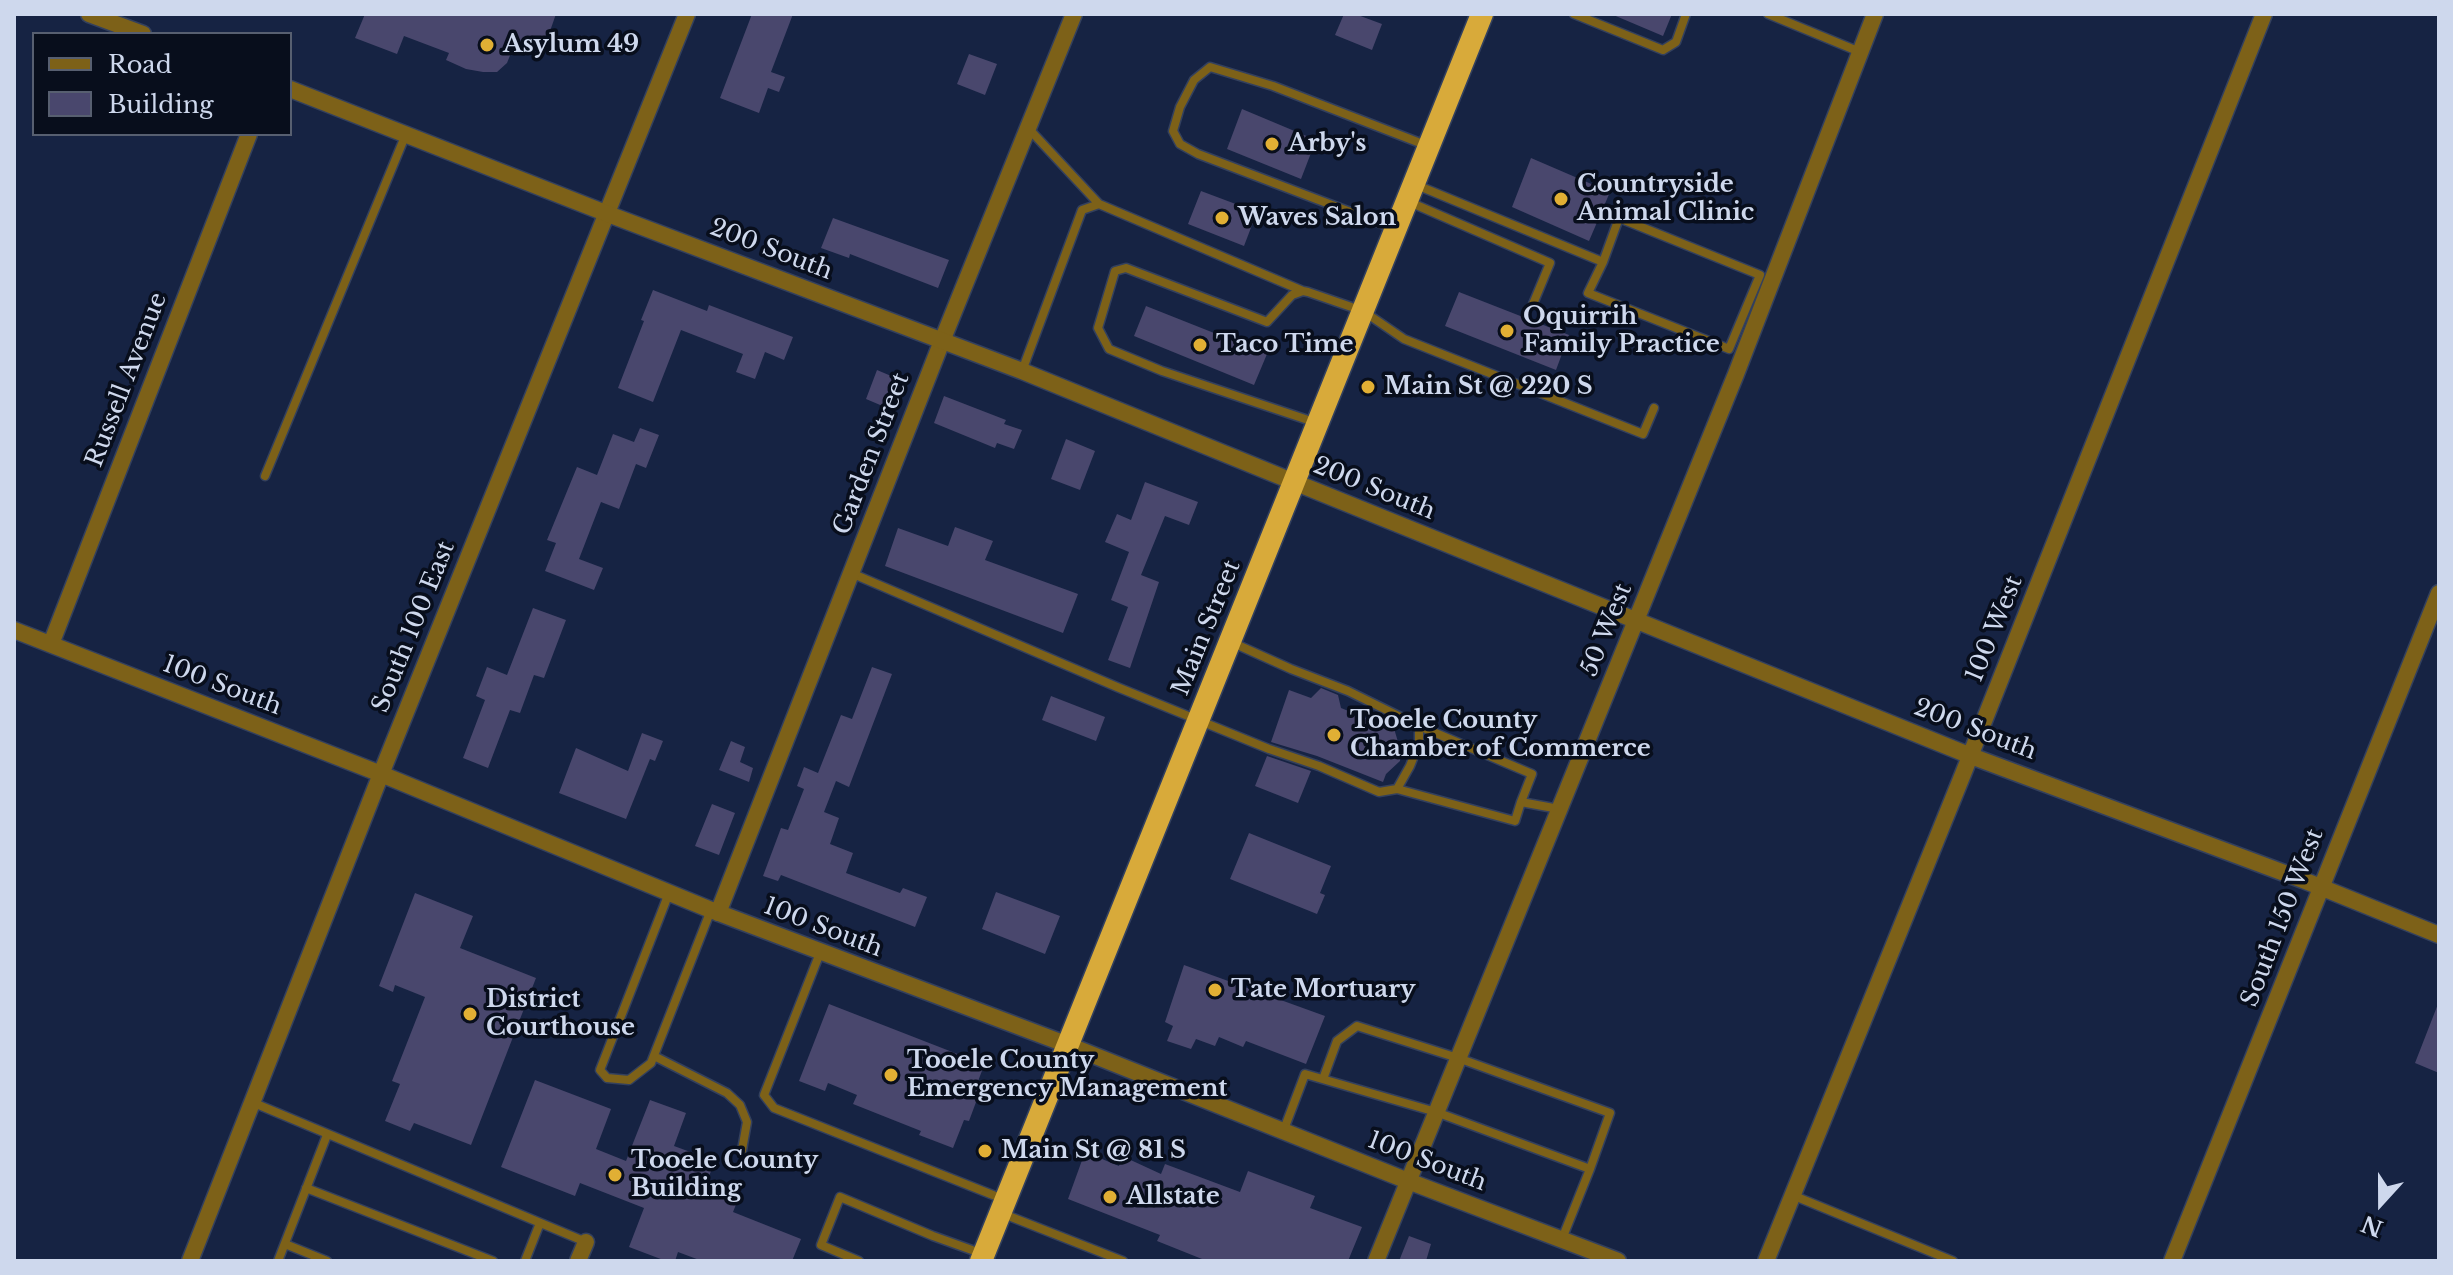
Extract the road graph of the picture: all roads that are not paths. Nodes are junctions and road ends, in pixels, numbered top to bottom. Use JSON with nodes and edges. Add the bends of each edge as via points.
{"nodes":[{"id":1,"x":89,"y":14,"type":"edge"},
{"id":2,"x":687,"y":14,"type":"edge"},
{"id":3,"x":1074,"y":14,"type":"edge"},
{"id":4,"x":1482,"y":14,"type":"edge"},
{"id":5,"x":1574,"y":14,"type":"edge"},
{"id":6,"x":1686,"y":14,"type":"edge"},
{"id":7,"x":1768,"y":14,"type":"edge"},
{"id":8,"x":1875,"y":14,"type":"edge"},
{"id":9,"x":2264,"y":14,"type":"edge"},
{"id":10,"x":138,"y":32,"type":"edge"},
{"id":11,"x":1860,"y":52,"type":"junction"},
{"id":12,"x":292,"y":90,"type":"edge"},
{"id":13,"x":1028,"y":128,"type":"junction"},
{"id":14,"x":406,"y":134,"type":"junction"},
{"id":15,"x":248,"y":136,"type":"edge"},
{"id":16,"x":1429,"y":146,"type":"junction"},
{"id":17,"x":1410,"y":193,"type":"junction"},
{"id":18,"x":1099,"y":204,"type":"junction"},
{"id":19,"x":608,"y":214,"type":"junction"},
{"id":20,"x":1395,"y":229,"type":"junction"},
{"id":21,"x":1603,"y":262,"type":"junction"},
{"id":22,"x":1303,"y":291,"type":"junction"},
{"id":23,"x":1533,"y":304,"type":"dead end"},
{"id":24,"x":1363,"y":311,"type":"junction"},
{"id":25,"x":942,"y":341,"type":"junction"},
{"id":26,"x":1022,"y":371,"type":"junction"},
{"id":27,"x":1654,"y":408,"type":"dead end"},
{"id":28,"x":1317,"y":424,"type":"junction"},
{"id":29,"x":265,"y":476,"type":"dead end"},
{"id":30,"x":1294,"y":482,"type":"junction"},
{"id":31,"x":851,"y":573,"type":"junction"},
{"id":32,"x":2439,"y":593,"type":"edge"},
{"id":33,"x":1637,"y":619,"type":"junction"},
{"id":34,"x":14,"y":630,"type":"edge"},
{"id":35,"x":1230,"y":641,"type":"junction"},
{"id":36,"x":51,"y":644,"type":"junction"},
{"id":37,"x":1199,"y":720,"type":"junction"},
{"id":38,"x":1419,"y":726,"type":"junction"},
{"id":39,"x":1971,"y":756,"type":"junction"},
{"id":40,"x":381,"y":774,"type":"junction"},
{"id":41,"x":1397,"y":789,"type":"junction"},
{"id":42,"x":1521,"y":802,"type":"junction"},
{"id":43,"x":1559,"y":809,"type":"junction"},
{"id":44,"x":2320,"y":887,"type":"junction"},
{"id":45,"x":669,"y":893,"type":"junction"},
{"id":46,"x":715,"y":912,"type":"junction"},
{"id":47,"x":2439,"y":935,"type":"edge"},
{"id":48,"x":820,"y":953,"type":"junction"},
{"id":49,"x":1068,"y":1045,"type":"junction"},
{"id":50,"x":654,"y":1056,"type":"junction"},
{"id":51,"x":1458,"y":1058,"type":"junction"},
{"id":52,"x":1323,"y":1079,"type":"junction"},
{"id":53,"x":254,"y":1103,"type":"junction"},
{"id":54,"x":1436,"y":1112,"type":"junction"},
{"id":55,"x":1283,"y":1132,"type":"junction"},
{"id":56,"x":327,"y":1135,"type":"junction"},
{"id":57,"x":742,"y":1150,"type":"dead end"},
{"id":58,"x":1590,"y":1169,"type":"junction"},
{"id":59,"x":1408,"y":1181,"type":"junction"},
{"id":60,"x":306,"y":1188,"type":"junction"},
{"id":61,"x":1792,"y":1194,"type":"junction"},
{"id":62,"x":1003,"y":1206,"type":"junction"},
{"id":63,"x":540,"y":1223,"type":"junction"},
{"id":64,"x":1562,"y":1239,"type":"junction"},
{"id":65,"x":586,"y":1242,"type":"joint"},
{"id":66,"x":285,"y":1244,"type":"junction"},
{"id":67,"x":983,"y":1257,"type":"edge"},
{"id":68,"x":190,"y":1261,"type":"edge"},
{"id":69,"x":278,"y":1261,"type":"edge"},
{"id":70,"x":327,"y":1261,"type":"edge"},
{"id":71,"x":493,"y":1261,"type":"edge"},
{"id":72,"x":525,"y":1261,"type":"edge"},
{"id":73,"x":578,"y":1261,"type":"edge"},
{"id":74,"x":859,"y":1261,"type":"edge"},
{"id":75,"x":1123,"y":1261,"type":"edge"},
{"id":76,"x":1376,"y":1261,"type":"edge"},
{"id":77,"x":1618,"y":1261,"type":"edge"},
{"id":78,"x":1766,"y":1261,"type":"edge"},
{"id":79,"x":1953,"y":1261,"type":"edge"},
{"id":80,"x":2172,"y":1261,"type":"edge"}],
"edges":[{"from":1,"to":10,"type":"street"},
{"from":2,"to":19,"type":"street","name":"South 100 East"},
{"from":3,"to":13,"type":"street","name":"Garden Street"},
{"from":4,"to":16,"type":"highway","name":"Main Street"},
{"from":5,"to":6,"type":"lane","via":[[1663,50],[1676,42]]},
{"from":7,"to":11,"type":"lane"},
{"from":8,"to":11,"type":"street","name":"50 West"},
{"from":9,"to":39,"type":"street","name":"100 West"},
{"from":11,"to":33,"type":"street","name":"50 West"},
{"from":12,"to":14,"type":"street","name":"200 South"},
{"from":13,"to":18,"type":"lane"},
{"from":13,"to":25,"type":"street","name":"Garden Street"},
{"from":14,"to":19,"type":"street","name":"200 South"},
{"from":14,"to":29,"type":"lane"},
{"from":15,"to":36,"type":"street","name":"Russell Avenue"},
{"from":16,"to":17,"type":"highway","name":"Main Street"},
{"from":16,"to":20,"type":"lane","via":[[1210,67],[1194,80],[1180,107],[1173,131],[1180,144]]},
{"from":17,"to":20,"type":"highway","name":"Main Street"},
{"from":17,"to":21,"type":"lane"},
{"from":17,"to":23,"type":"lane","via":[[1550,263]]},
{"from":18,"to":22,"type":"lane"},
{"from":18,"to":26,"type":"lane","via":[[1082,210]]},
{"from":19,"to":25,"type":"street","name":"200 South"},
{"from":19,"to":40,"type":"street","name":"South 100 East"},
{"from":20,"to":24,"type":"highway","name":"Main Street"},
{"from":21,"to":21,"type":"lane","via":[[1588,293],[1729,349],[1760,275],[1619,218]]},
{"from":22,"to":24,"type":"lane"},
{"from":22,"to":28,"type":"lane","via":[[1292,295],[1267,322],[1126,268],[1115,271],[1098,328],[1109,349]]},
{"from":24,"to":27,"type":"lane","via":[[1404,339],[1643,434]]},
{"from":24,"to":28,"type":"highway","name":"Main Street"},
{"from":25,"to":26,"type":"street","name":"200 South"},
{"from":25,"to":31,"type":"street","name":"Garden Street"},
{"from":26,"to":30,"type":"street","name":"200 South"},
{"from":28,"to":30,"type":"highway","name":"Main Street"},
{"from":30,"to":33,"type":"street","name":"200 South"},
{"from":30,"to":35,"type":"highway","name":"Main Street"},
{"from":31,"to":37,"type":"lane"},
{"from":31,"to":46,"type":"street","name":"Garden Street"},
{"from":32,"to":44,"type":"street","name":"South 150 West"},
{"from":33,"to":39,"type":"street","name":"200 South"},
{"from":33,"to":43,"type":"street","name":"50 West"},
{"from":34,"to":36,"type":"street","name":"100 South"},
{"from":35,"to":37,"type":"highway","name":"Main Street"},
{"from":35,"to":38,"type":"lane"},
{"from":36,"to":40,"type":"street","name":"100 South"},
{"from":37,"to":41,"type":"lane","via":[[1379,792]]},
{"from":37,"to":49,"type":"highway","name":"Main Street"},
{"from":38,"to":41,"type":"lane","via":[[1419,743]]},
{"from":38,"to":42,"type":"lane","via":[[1532,774]]},
{"from":39,"to":44,"type":"street","name":"200 South"},
{"from":39,"to":61,"type":"street","name":"100 West"},
{"from":40,"to":45,"type":"street","name":"100 South"},
{"from":40,"to":53,"type":"street","name":"South 100 East"},
{"from":41,"to":42,"type":"lane","via":[[1515,821]]},
{"from":42,"to":43,"type":"lane"},
{"from":43,"to":51,"type":"street","name":"50 West"},
{"from":44,"to":47,"type":"street","name":"200 South"},
{"from":44,"to":80,"type":"street","name":"South 150 West"},
{"from":45,"to":46,"type":"street","name":"100 South"},
{"from":45,"to":50,"type":"lane","via":[[600,1070],[607,1078],[629,1080]]},
{"from":46,"to":48,"type":"street","name":"100 South"},
{"from":46,"to":50,"type":"lane"},
{"from":48,"to":49,"type":"street","name":"100 South"},
{"from":48,"to":62,"type":"lane","via":[[764,1095],[774,1108]]},
{"from":49,"to":55,"type":"street","name":"100 South"},
{"from":49,"to":62,"type":"highway","name":"Main Street"},
{"from":50,"to":57,"type":"lane","via":[[740,1105],[747,1122]]},
{"from":51,"to":52,"type":"lane","via":[[1357,1026],[1337,1041]]},
{"from":51,"to":54,"type":"street","name":"50 West"},
{"from":51,"to":58,"type":"lane","via":[[1610,1113]]},
{"from":52,"to":54,"type":"lane"},
{"from":52,"to":55,"type":"lane","via":[[1305,1074]]},
{"from":53,"to":56,"type":"lane"},
{"from":53,"to":68,"type":"street","name":"South 100 East"},
{"from":54,"to":58,"type":"lane"},
{"from":54,"to":59,"type":"street","name":"50 West"},
{"from":55,"to":59,"type":"street","name":"100 South"},
{"from":56,"to":60,"type":"lane"},
{"from":56,"to":63,"type":"lane"},
{"from":58,"to":64,"type":"lane"},
{"from":59,"to":64,"type":"street","name":"100 South"},
{"from":59,"to":76,"type":"street","name":"50 West"},
{"from":60,"to":66,"type":"lane"},
{"from":60,"to":71,"type":"lane"},
{"from":61,"to":78,"type":"street","name":"100 West"},
{"from":61,"to":79,"type":"lane"},
{"from":62,"to":67,"type":"highway","name":"Main Street"},
{"from":62,"to":75,"type":"lane"},
{"from":63,"to":65,"type":"lane"},
{"from":63,"to":72,"type":"lane"},
{"from":64,"to":77,"type":"street","name":"100 South"},
{"from":65,"to":73,"type":"street"},
{"from":66,"to":69,"type":"lane"},
{"from":66,"to":70,"type":"lane"},
{"from":67,"to":74,"type":"lane","via":[[840,1197],[821,1245]]}]}
